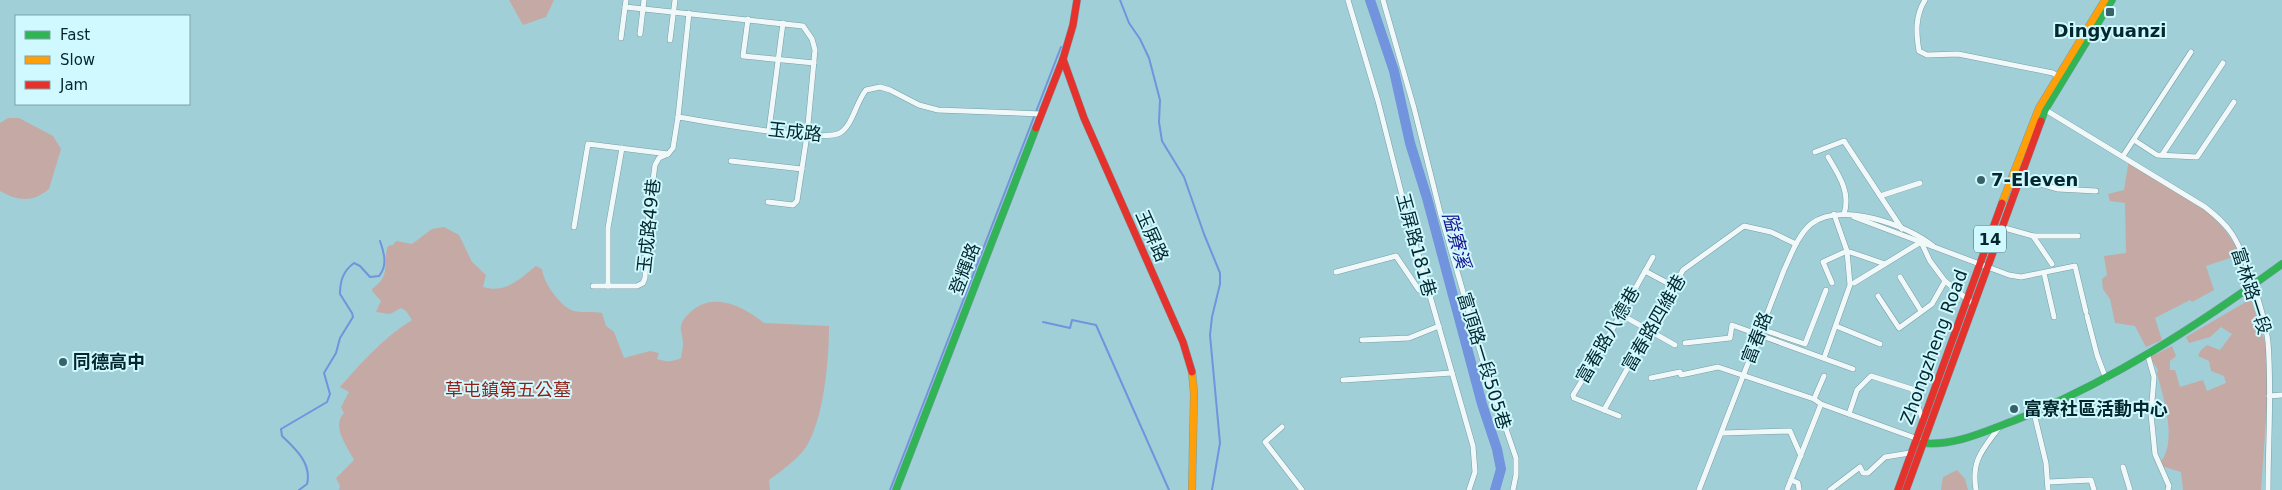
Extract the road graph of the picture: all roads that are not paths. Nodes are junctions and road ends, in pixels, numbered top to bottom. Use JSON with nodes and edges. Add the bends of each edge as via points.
{"nodes":[{"id":1,"x":626,"y":0,"type":"edge"},
{"id":2,"x":644,"y":0,"type":"edge"},
{"id":3,"x":675,"y":0,"type":"edge"},
{"id":4,"x":1077,"y":0,"type":"edge"},
{"id":5,"x":1348,"y":0,"type":"edge"},
{"id":6,"x":1383,"y":0,"type":"edge"},
{"id":7,"x":1924,"y":0,"type":"edge"},
{"id":8,"x":2105,"y":0,"type":"edge"},
{"id":9,"x":2112,"y":0,"type":"edge"},
{"id":10,"x":625,"y":7,"type":"junction"},
{"id":11,"x":643,"y":8,"type":"junction"},
{"id":12,"x":674,"y":12,"type":"junction"},
{"id":13,"x":689,"y":13,"type":"junction"},
{"id":14,"x":748,"y":20,"type":"junction"},
{"id":15,"x":783,"y":23,"type":"junction"},
{"id":16,"x":640,"y":34,"type":"dead end"},
{"id":17,"x":621,"y":38,"type":"dead end"},
{"id":18,"x":670,"y":40,"type":"dead end"},
{"id":19,"x":2191,"y":52,"type":"dead end"},
{"id":20,"x":778,"y":60,"type":"junction"},
{"id":21,"x":1062,"y":60,"type":"junction"},
{"id":22,"x":2223,"y":63,"type":"dead end"},
{"id":23,"x":814,"y":64,"type":"junction"},
{"id":24,"x":2057,"y":76,"type":"junction"},
{"id":25,"x":2234,"y":102,"type":"dead end"},
{"id":26,"x":2042,"y":109,"type":"junction"},
{"id":27,"x":1040,"y":114,"type":"junction"},
{"id":28,"x":678,"y":117,"type":"junction"},
{"id":29,"x":769,"y":130,"type":"junction"},
{"id":30,"x":807,"y":135,"type":"junction"},
{"id":31,"x":2134,"y":140,"type":"junction"},
{"id":32,"x":622,"y":148,"type":"junction"},
{"id":33,"x":1815,"y":152,"type":"dead end"},
{"id":34,"x":668,"y":154,"type":"junction"},
{"id":35,"x":2162,"y":155,"type":"junction"},
{"id":36,"x":2123,"y":156,"type":"junction"},
{"id":37,"x":1828,"y":157,"type":"dead end"},
{"id":38,"x":731,"y":161,"type":"dead end"},
{"id":39,"x":802,"y":169,"type":"junction"},
{"id":40,"x":2019,"y":178,"type":"junction"},
{"id":41,"x":1920,"y":183,"type":"dead end"},
{"id":42,"x":2096,"y":191,"type":"dead end"},
{"id":43,"x":1880,"y":196,"type":"junction"},
{"id":44,"x":768,"y":202,"type":"dead end"},
{"id":45,"x":1834,"y":214,"type":"junction"},
{"id":46,"x":1844,"y":214,"type":"junction"},
{"id":47,"x":574,"y":227,"type":"dead end"},
{"id":48,"x":2001,"y":227,"type":"junction"},
{"id":49,"x":1902,"y":229,"type":"junction"},
{"id":50,"x":2033,"y":236,"type":"junction"},
{"id":51,"x":2078,"y":236,"type":"dead end"},
{"id":52,"x":1921,"y":242,"type":"junction"},
{"id":53,"x":1796,"y":244,"type":"junction"},
{"id":54,"x":1933,"y":246,"type":"junction"},
{"id":55,"x":1849,"y":251,"type":"junction"},
{"id":56,"x":1653,"y":257,"type":"dead end"},
{"id":57,"x":1885,"y":264,"type":"junction"},
{"id":58,"x":2052,"y":264,"type":"dead end"},
{"id":59,"x":2282,"y":264,"type":"edge"},
{"id":60,"x":1984,"y":265,"type":"junction"},
{"id":61,"x":1645,"y":271,"type":"junction"},
{"id":62,"x":1336,"y":272,"type":"dead end"},
{"id":63,"x":2044,"y":273,"type":"junction"},
{"id":64,"x":1900,"y":277,"type":"dead end"},
{"id":65,"x":1945,"y":281,"type":"junction"},
{"id":66,"x":1832,"y":283,"type":"dead end"},
{"id":67,"x":1854,"y":283,"type":"dead end"},
{"id":68,"x":2253,"y":285,"type":"junction"},
{"id":69,"x":593,"y":286,"type":"dead end"},
{"id":70,"x":608,"y":286,"type":"junction"},
{"id":71,"x":1673,"y":286,"type":"junction"},
{"id":72,"x":1826,"y":290,"type":"dead end"},
{"id":73,"x":1429,"y":292,"type":"junction"},
{"id":74,"x":1878,"y":296,"type":"dead end"},
{"id":75,"x":1971,"y":302,"type":"junction"},
{"id":76,"x":1921,"y":311,"type":"junction"},
{"id":77,"x":1620,"y":314,"type":"junction"},
{"id":78,"x":2054,"y":318,"type":"dead end"},
{"id":79,"x":1439,"y":326,"type":"junction"},
{"id":80,"x":1836,"y":326,"type":"junction"},
{"id":81,"x":1649,"y":330,"type":"junction"},
{"id":82,"x":1760,"y":331,"type":"junction"},
{"id":83,"x":1362,"y":340,"type":"dead end"},
{"id":84,"x":1685,"y":344,"type":"dead end"},
{"id":85,"x":1880,"y":344,"type":"dead end"},
{"id":86,"x":1675,"y":345,"type":"dead end"},
{"id":87,"x":2148,"y":356,"type":"junction"},
{"id":88,"x":1824,"y":358,"type":"junction"},
{"id":89,"x":1853,"y":369,"type":"dead end"},
{"id":90,"x":1452,"y":372,"type":"junction"},
{"id":91,"x":1744,"y":375,"type":"junction"},
{"id":92,"x":1824,"y":376,"type":"dead end"},
{"id":93,"x":1651,"y":378,"type":"dead end"},
{"id":94,"x":2106,"y":379,"type":"junction"},
{"id":95,"x":1343,"y":380,"type":"dead end"},
{"id":96,"x":2282,"y":395,"type":"edge"},
{"id":97,"x":2269,"y":396,"type":"junction"},
{"id":98,"x":1814,"y":399,"type":"junction"},
{"id":99,"x":1821,"y":404,"type":"junction"},
{"id":100,"x":1604,"y":410,"type":"junction"},
{"id":101,"x":2034,"y":413,"type":"junction"},
{"id":102,"x":1849,"y":414,"type":"junction"},
{"id":103,"x":1619,"y":416,"type":"dead end"},
{"id":104,"x":1923,"y":420,"type":"junction"},
{"id":105,"x":2000,"y":426,"type":"junction"},
{"id":106,"x":1282,"y":427,"type":"dead end"},
{"id":107,"x":1722,"y":433,"type":"junction"},
{"id":108,"x":1919,"y":440,"type":"junction"},
{"id":109,"x":1910,"y":453,"type":"junction"},
{"id":110,"x":1801,"y":456,"type":"junction"},
{"id":111,"x":2123,"y":467,"type":"dead end"},
{"id":112,"x":1791,"y":480,"type":"junction"},
{"id":113,"x":2048,"y":482,"type":"junction"},
{"id":114,"x":896,"y":490,"type":"edge"},
{"id":115,"x":1192,"y":490,"type":"edge"},
{"id":116,"x":1302,"y":490,"type":"edge"},
{"id":117,"x":1469,"y":490,"type":"edge"},
{"id":118,"x":1513,"y":490,"type":"edge"},
{"id":119,"x":1699,"y":490,"type":"edge"},
{"id":120,"x":1787,"y":490,"type":"edge"},
{"id":121,"x":1799,"y":490,"type":"edge"},
{"id":122,"x":1830,"y":490,"type":"edge"},
{"id":123,"x":1898,"y":490,"type":"edge"},
{"id":124,"x":1906,"y":490,"type":"edge"},
{"id":125,"x":1976,"y":490,"type":"edge"},
{"id":126,"x":2048,"y":490,"type":"edge"},
{"id":127,"x":2094,"y":490,"type":"edge"},
{"id":128,"x":2130,"y":490,"type":"edge"},
{"id":129,"x":2168,"y":490,"type":"edge"},
{"id":130,"x":2268,"y":490,"type":"edge"}],
"edges":[{"from":1,"to":10,"type":"street"},
{"from":2,"to":11,"type":"street"},
{"from":3,"to":12,"type":"street"},
{"from":4,"to":21,"type":"street"},
{"from":5,"to":73,"type":"street","name":"玉屏路181巷"},
{"from":6,"to":118,"type":"street","name":"富頂路一段505巷","via":[[1485,368],[1516,458]]},
{"from":7,"to":24,"type":"street","via":[[1918,11],[1916,35],[1919,51],[1924,55],[1958,54]]},
{"from":8,"to":24,"type":"street","name":"Zhongzheng Road","number":"14"},
{"from":9,"to":26,"type":"street","name":"Zhongzheng Road","number":"14"},
{"from":10,"to":11,"type":"street"},
{"from":10,"to":17,"type":"street"},
{"from":11,"to":12,"type":"street"},
{"from":11,"to":16,"type":"street"},
{"from":12,"to":13,"type":"street"},
{"from":12,"to":18,"type":"street"},
{"from":13,"to":14,"type":"street"},
{"from":13,"to":28,"type":"street"},
{"from":14,"to":15,"type":"street"},
{"from":14,"to":20,"type":"street","via":[[743,56]]},
{"from":15,"to":20,"type":"street"},
{"from":15,"to":23,"type":"street","via":[[803,26],[812,39]]},
{"from":19,"to":31,"type":"street"},
{"from":20,"to":23,"type":"street"},
{"from":20,"to":29,"type":"street"},
{"from":21,"to":27,"type":"street","name":"登輝路"},
{"from":21,"to":115,"type":"street","name":"玉屏路","via":[[1191,366],[1194,393]]},
{"from":22,"to":35,"type":"street"},
{"from":23,"to":30,"type":"street"},
{"from":24,"to":26,"type":"street","name":"Zhongzheng Road","number":"14"},
{"from":25,"to":35,"type":"street","via":[[2197,157]]},
{"from":26,"to":36,"type":"street","name":"富林路一段"},
{"from":26,"to":40,"type":"street","name":"Zhongzheng Road","number":"14"},
{"from":26,"to":60,"type":"street","name":"Zhongzheng Road","number":"14","via":[[2012,176]]},
{"from":27,"to":30,"type":"street","name":"玉成路","via":[[938,110],[919,105],[890,90],[873,88],[860,97],[845,128],[838,134]]},
{"from":27,"to":114,"type":"street","name":"登輝路"},
{"from":28,"to":29,"type":"street","name":"玉成路"},
{"from":28,"to":34,"type":"street","via":[[673,148]]},
{"from":29,"to":30,"type":"street","name":"玉成路"},
{"from":30,"to":39,"type":"street"},
{"from":31,"to":35,"type":"street"},
{"from":31,"to":36,"type":"street"},
{"from":32,"to":34,"type":"street"},
{"from":32,"to":47,"type":"street","via":[[588,144]]},
{"from":32,"to":70,"type":"street","via":[[608,228]]},
{"from":33,"to":43,"type":"street","via":[[1844,141]]},
{"from":34,"to":70,"type":"street","name":"玉成路49巷","via":[[656,165],[648,211],[643,283]]},
{"from":36,"to":68,"type":"street","name":"富林路一段","via":[[2205,207],[2220,220],[2233,236]]},
{"from":37,"to":46,"type":"street","via":[[1845,189],[1847,206]]},
{"from":38,"to":39,"type":"street"},
{"from":39,"to":44,"type":"street","via":[[797,201],[793,204]]},
{"from":40,"to":42,"type":"street","via":[[2058,189]]},
{"from":40,"to":48,"type":"street","name":"Zhongzheng Road","number":"14"},
{"from":41,"to":43,"type":"street"},
{"from":43,"to":49,"type":"street"},
{"from":45,"to":46,"type":"street","name":"富春路"},
{"from":45,"to":53,"type":"street","name":"富春路","via":[[1810,225]]},
{"from":45,"to":55,"type":"street"},
{"from":46,"to":49,"type":"street","name":"富春路","via":[[1863,216]]},
{"from":46,"to":52,"type":"street","name":"富春路"},
{"from":48,"to":50,"type":"street"},
{"from":48,"to":60,"type":"street","name":"Zhongzheng Road","number":"14"},
{"from":49,"to":54,"type":"street","name":"富春路"},
{"from":50,"to":51,"type":"street"},
{"from":50,"to":58,"type":"street"},
{"from":52,"to":54,"type":"street","name":"富春路"},
{"from":52,"to":57,"type":"street"},
{"from":52,"to":65,"type":"street"},
{"from":53,"to":71,"type":"street","name":"富春路四維巷","via":[[1771,232],[1744,226],[1684,270]]},
{"from":53,"to":82,"type":"street","name":"富春路"},
{"from":54,"to":60,"type":"street","name":"富春路"},
{"from":55,"to":57,"type":"street"},
{"from":55,"to":66,"type":"street","via":[[1823,262]]},
{"from":55,"to":80,"type":"street","via":[[1850,285]]},
{"from":56,"to":61,"type":"street","name":"富春路八德巷"},
{"from":57,"to":67,"type":"street"},
{"from":59,"to":68,"type":"street"},
{"from":60,"to":63,"type":"street","name":"富春路","via":[[2021,277]]},
{"from":60,"to":75,"type":"street","name":"Zhongzheng Road","number":"14"},
{"from":61,"to":71,"type":"street"},
{"from":61,"to":77,"type":"street","name":"富春路八德巷"},
{"from":62,"to":73,"type":"street","via":[[1396,256],[1419,290]]},
{"from":63,"to":78,"type":"street"},
{"from":63,"to":94,"type":"street","name":"富春路","via":[[2075,266]]},
{"from":64,"to":76,"type":"street"},
{"from":65,"to":75,"type":"street"},
{"from":65,"to":76,"type":"street","via":[[1932,304]]},
{"from":68,"to":87,"type":"street"},
{"from":68,"to":97,"type":"street","name":"富林路一段","via":[[2268,339]]},
{"from":69,"to":70,"type":"street","name":"玉成路49巷"},
{"from":71,"to":81,"type":"street","name":"富春路四維巷"},
{"from":72,"to":82,"type":"street","via":[[1805,344]]},
{"from":73,"to":79,"type":"street","name":"玉屏路181巷"},
{"from":74,"to":76,"type":"street","via":[[1899,328]]},
{"from":75,"to":104,"type":"street","name":"Zhongzheng Road","number":"14"},
{"from":75,"to":108,"type":"street","name":"Zhongzheng Road","number":"14"},
{"from":77,"to":81,"type":"street"},
{"from":77,"to":100,"type":"street","name":"富春路八德巷","via":[[1573,395]]},
{"from":79,"to":83,"type":"street","via":[[1408,338]]},
{"from":79,"to":90,"type":"street","name":"玉屏路181巷"},
{"from":80,"to":85,"type":"street"},
{"from":80,"to":88,"type":"street"},
{"from":81,"to":86,"type":"street"},
{"from":81,"to":100,"type":"street","name":"富春路四維巷"},
{"from":82,"to":84,"type":"street","via":[[1732,324],[1730,338]]},
{"from":82,"to":88,"type":"street"},
{"from":82,"to":91,"type":"street","name":"富春路"},
{"from":87,"to":94,"type":"street"},
{"from":87,"to":129,"type":"street","via":[[2154,378],[2151,414],[2155,454]]},
{"from":88,"to":89,"type":"street"},
{"from":90,"to":95,"type":"street"},
{"from":90,"to":117,"type":"street","name":"玉屏路181巷","via":[[1475,455],[1475,472]]},
{"from":91,"to":93,"type":"street","via":[[1718,367]]},
{"from":91,"to":98,"type":"street"},
{"from":91,"to":107,"type":"street","name":"富春路"},
{"from":92,"to":98,"type":"street"},
{"from":94,"to":101,"type":"street"},
{"from":96,"to":97,"type":"street"},
{"from":97,"to":130,"type":"street","name":"富林路一段"},
{"from":98,"to":99,"type":"street"},
{"from":99,"to":102,"type":"street"},
{"from":99,"to":110,"type":"street"},
{"from":100,"to":103,"type":"street","name":"富春路八德巷"},
{"from":101,"to":105,"type":"street"},
{"from":101,"to":113,"type":"street"},
{"from":102,"to":104,"type":"street","via":[[1857,390],[1871,376],[1912,389]]},
{"from":102,"to":108,"type":"street"},
{"from":104,"to":108,"type":"street","name":"Zhongzheng Road","number":"14"},
{"from":105,"to":108,"type":"street","via":[[1939,446]]},
{"from":105,"to":125,"type":"street","via":[[1976,462]]},
{"from":106,"to":116,"type":"street","via":[[1265,442]]},
{"from":107,"to":110,"type":"street","via":[[1790,431]]},
{"from":107,"to":119,"type":"street","name":"富春路"},
{"from":108,"to":109,"type":"street","name":"Zhongzheng Road","number":"14"},
{"from":108,"to":124,"type":"street","name":"Zhongzheng Road","number":"14"},
{"from":109,"to":122,"type":"street","via":[[1885,457],[1868,473],[1863,473],[1860,467]]},
{"from":109,"to":123,"type":"street","name":"Zhongzheng Road","number":"14"},
{"from":110,"to":112,"type":"street"},
{"from":111,"to":128,"type":"street"},
{"from":112,"to":120,"type":"street"},
{"from":112,"to":121,"type":"street","via":[[1798,483]]},
{"from":113,"to":126,"type":"street"},
{"from":113,"to":127,"type":"street","via":[[2091,480]]}]}
